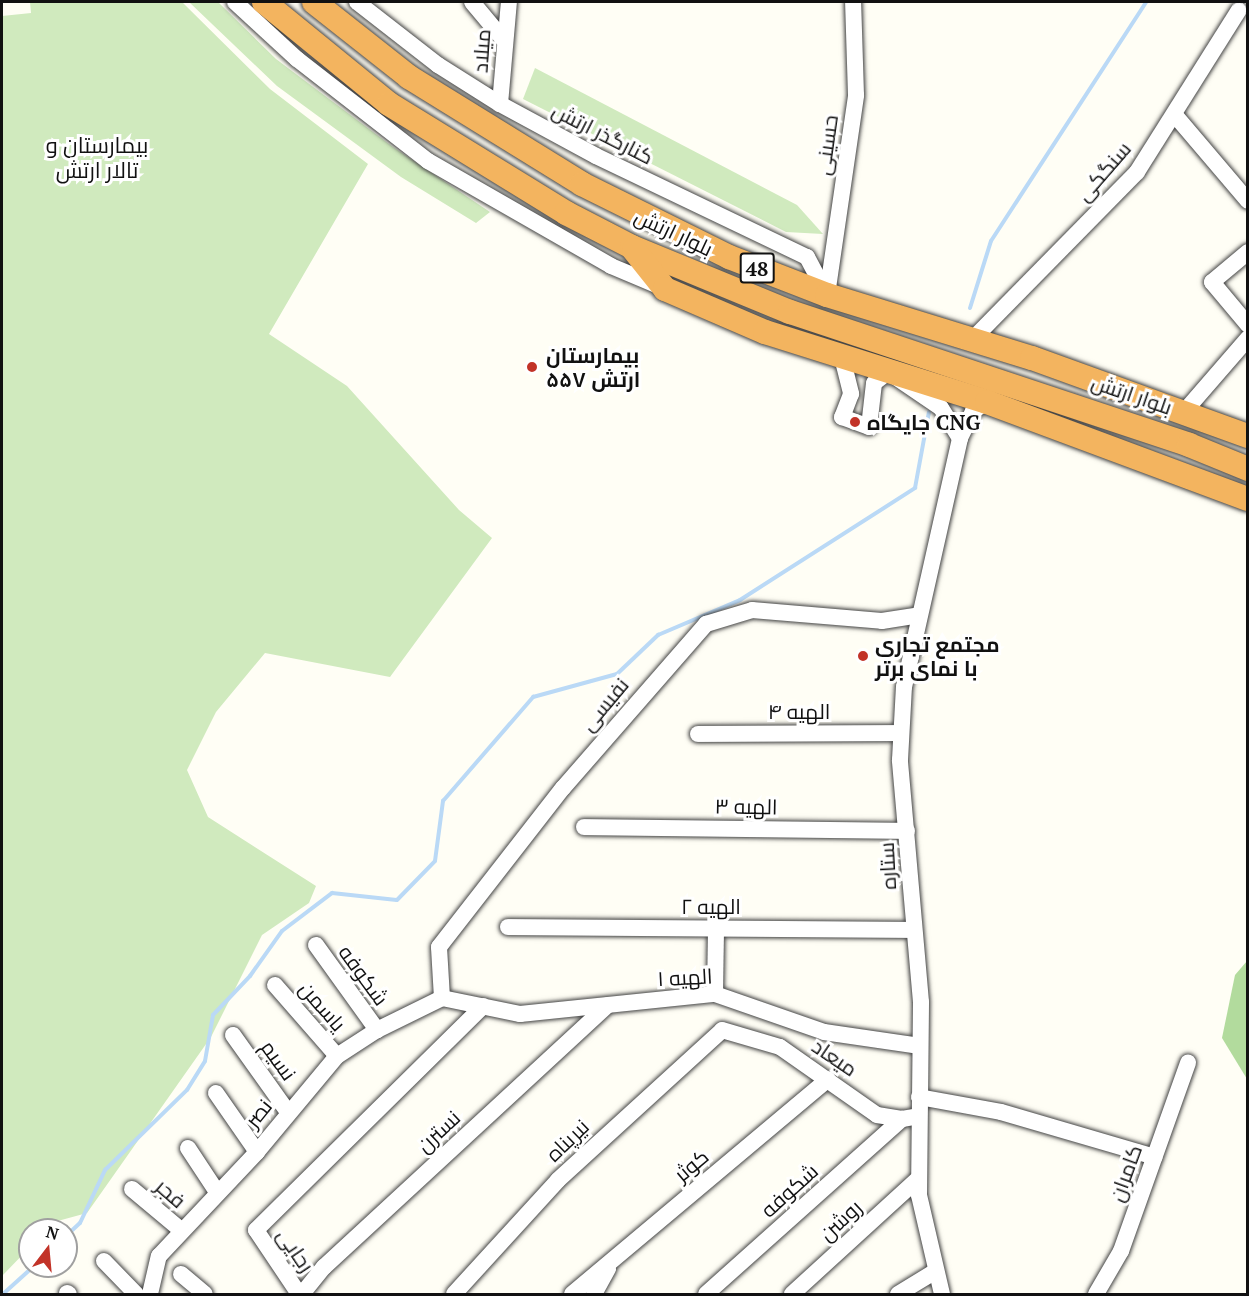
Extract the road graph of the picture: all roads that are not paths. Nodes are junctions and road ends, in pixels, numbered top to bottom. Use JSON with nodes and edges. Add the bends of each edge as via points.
{"nodes":[{"id":1,"x":235,"y":2,"type":"edge"},
{"id":2,"x":264,"y":2,"type":"edge"},
{"id":3,"x":314,"y":2,"type":"edge"},
{"id":4,"x":352,"y":2,"type":"edge"},
{"id":5,"x":357,"y":2,"type":"edge"},
{"id":6,"x":472,"y":2,"type":"edge"},
{"id":7,"x":508,"y":2,"type":"edge"},
{"id":8,"x":852,"y":2,"type":"edge"},
{"id":9,"x":1239,"y":10,"type":"dead end"},
{"id":10,"x":502,"y":39,"type":"junction"},
{"id":11,"x":362,"y":40,"type":"junction"},
{"id":12,"x":390,"y":62,"type":"junction"},
{"id":13,"x":438,"y":65,"type":"junction"},
{"id":14,"x":380,"y":97,"type":"junction"},
{"id":15,"x":500,"y":104,"type":"junction"},
{"id":16,"x":1174,"y":114,"type":"junction"},
{"id":17,"x":421,"y":156,"type":"junction"},
{"id":18,"x":1248,"y":201,"type":"edge"},
{"id":19,"x":632,"y":247,"type":"junction"},
{"id":20,"x":1248,"y":252,"type":"edge"},
{"id":21,"x":665,"y":289,"type":"junction"},
{"id":22,"x":827,"y":295,"type":"junction"},
{"id":23,"x":1248,"y":324,"type":"edge"},
{"id":24,"x":1248,"y":338,"type":"edge"},
{"id":25,"x":972,"y":340,"type":"junction"},
{"id":26,"x":920,"y":354,"type":"junction"},
{"id":27,"x":842,"y":357,"type":"junction"},
{"id":28,"x":888,"y":372,"type":"junction"},
{"id":29,"x":987,"y":402,"type":"junction"},
{"id":30,"x":1184,"y":412,"type":"junction"},
{"id":31,"x":1248,"y":436,"type":"edge"},
{"id":32,"x":960,"y":438,"type":"junction"},
{"id":33,"x":1248,"y":470,"type":"edge"},
{"id":34,"x":1248,"y":484,"type":"edge"},
{"id":35,"x":1248,"y":499,"type":"edge"},
{"id":36,"x":920,"y":615,"type":"junction"},
{"id":37,"x":901,"y":733,"type":"junction"},
{"id":38,"x":698,"y":734,"type":"dead end"},
{"id":39,"x":584,"y":827,"type":"dead end"},
{"id":40,"x":907,"y":831,"type":"junction"},
{"id":41,"x":508,"y":927,"type":"dead end"},
{"id":42,"x":716,"y":929,"type":"junction"},
{"id":43,"x":913,"y":930,"type":"junction"},
{"id":44,"x":316,"y":945,"type":"dead end"},
{"id":45,"x":275,"y":985,"type":"dead end"},
{"id":46,"x":715,"y":994,"type":"junction"},
{"id":47,"x":442,"y":998,"type":"junction"},
{"id":48,"x":608,"y":1005,"type":"junction"},
{"id":49,"x":483,"y":1006,"type":"junction"},
{"id":50,"x":376,"y":1030,"type":"junction"},
{"id":51,"x":722,"y":1030,"type":"joint"},
{"id":52,"x":233,"y":1035,"type":"dead end"},
{"id":53,"x":920,"y":1046,"type":"junction"},
{"id":54,"x":338,"y":1056,"type":"junction"},
{"id":55,"x":1188,"y":1063,"type":"dead end"},
{"id":56,"x":828,"y":1079,"type":"junction"},
{"id":57,"x":216,"y":1093,"type":"dead end"},
{"id":58,"x":919,"y":1097,"type":"junction"},
{"id":59,"x":288,"y":1112,"type":"junction"},
{"id":60,"x":919,"y":1116,"type":"junction"},
{"id":61,"x":902,"y":1119,"type":"junction"},
{"id":62,"x":188,"y":1148,"type":"dead end"},
{"id":63,"x":257,"y":1152,"type":"junction"},
{"id":64,"x":1155,"y":1157,"type":"junction"},
{"id":65,"x":919,"y":1178,"type":"junction"},
{"id":66,"x":132,"y":1189,"type":"dead end"},
{"id":67,"x":217,"y":1192,"type":"junction"},
{"id":68,"x":181,"y":1230,"type":"junction"},
{"id":69,"x":612,"y":1260,"type":"junction"},
{"id":70,"x":104,"y":1261,"type":"dead end"},
{"id":71,"x":936,"y":1271,"type":"junction"},
{"id":72,"x":181,"y":1274,"type":"dead end"},
{"id":73,"x":136,"y":1294,"type":"edge"},
{"id":74,"x":150,"y":1294,"type":"edge"},
{"id":75,"x":206,"y":1294,"type":"edge"},
{"id":76,"x":300,"y":1294,"type":"edge"},
{"id":77,"x":454,"y":1294,"type":"edge"},
{"id":78,"x":572,"y":1294,"type":"edge"},
{"id":79,"x":594,"y":1294,"type":"edge"},
{"id":80,"x":706,"y":1294,"type":"edge"},
{"id":81,"x":792,"y":1294,"type":"edge"},
{"id":82,"x":898,"y":1294,"type":"edge"},
{"id":83,"x":942,"y":1294,"type":"edge"},
{"id":84,"x":1096,"y":1294,"type":"edge"}],
"edges":[{"from":1,"to":17,"type":"street","via":[[297,59]]},
{"from":2,"to":14,"type":"highway","name":"بلوار ارتش","number":"48"},
{"from":3,"to":11,"type":"highway","name":"بلوار ارتش","number":"48"},
{"from":4,"to":11,"type":"street"},
{"from":5,"to":13,"type":"street","name":"کنارگذر ارتش"},
{"from":6,"to":10,"type":"street"},
{"from":7,"to":10,"type":"street","name":"میلاد"},
{"from":8,"to":22,"type":"street","name":"حسینی","via":[[856,95]]},
{"from":9,"to":16,"type":"street","name":"سنگکی"},
{"from":10,"to":15,"type":"street","name":"میلاد"},
{"from":11,"to":12,"type":"highway","name":"بلوار ارتش","number":"48"},
{"from":12,"to":13,"type":"street"},
{"from":12,"to":22,"type":"highway","name":"بلوار ارتش","number":"48","via":[[621,207],[729,257]]},
{"from":13,"to":15,"type":"street","name":"کنارگذر ارتش"},
{"from":14,"to":17,"type":"street"},
{"from":14,"to":19,"type":"highway","name":"بلوار ارتش","number":"48","via":[[566,213]]},
{"from":15,"to":22,"type":"street","name":"کنارگذر ارتش","via":[[596,156],[807,257]]},
{"from":16,"to":18,"type":"street"},
{"from":16,"to":25,"type":"street","name":"سنگکی","via":[[1137,172]]},
{"from":17,"to":21,"type":"street","via":[[611,266]]},
{"from":19,"to":21,"type":"highway"},
{"from":19,"to":26,"type":"highway","name":"بلوار ارتش","number":"48","via":[[717,285]]},
{"from":20,"to":23,"type":"street","via":[[1212,282]]},
{"from":21,"to":27,"type":"highway","via":[[765,332]]},
{"from":22,"to":25,"type":"highway","name":"بلوار ارتش","number":"48"},
{"from":24,"to":30,"type":"street"},
{"from":25,"to":30,"type":"highway","name":"بلوار ارتش","number":"48"},
{"from":26,"to":33,"type":"highway","name":"بلوار ارتش","via":[[1189,445]]},
{"from":26,"to":34,"type":"highway","number":"48","via":[[966,383]]},
{"from":27,"to":28,"type":"highway"},
{"from":27,"to":28,"type":"street","via":[[851,394],[842,417],[868,427],[874,383]]},
{"from":28,"to":29,"type":"highway"},
{"from":28,"to":32,"type":"street","via":[[941,408]]},
{"from":29,"to":32,"type":"street","name":"ستاره","via":[[973,411]]},
{"from":29,"to":35,"type":"highway"},
{"from":30,"to":31,"type":"highway","name":"بلوار ارتش","number":"48"},
{"from":32,"to":36,"type":"street","name":"ستاره"},
{"from":36,"to":37,"type":"street","name":"ستاره","via":[[904,687]]},
{"from":36,"to":47,"type":"street","name":"نفیسی","via":[[882,621],[752,610],[706,624],[563,788],[439,947]]},
{"from":37,"to":38,"type":"street","name":"الهیه ۴"},
{"from":37,"to":40,"type":"street","name":"ستاره"},
{"from":39,"to":40,"type":"street","name":"الهیه ۳"},
{"from":40,"to":43,"type":"street","name":"ستاره"},
{"from":41,"to":42,"type":"street","name":"الهیه ۲"},
{"from":42,"to":43,"type":"street","name":"الهیه ۲"},
{"from":42,"to":46,"type":"street"},
{"from":43,"to":53,"type":"street","name":"ستاره","via":[[921,1002]]},
{"from":44,"to":50,"type":"street","name":"شکوفه"},
{"from":45,"to":54,"type":"street","name":"یاسمن"},
{"from":46,"to":48,"type":"street","name":"الهیه ۱"},
{"from":46,"to":53,"type":"street","name":"الهیه ۱","via":[[824,1032]]},
{"from":47,"to":49,"type":"street","name":"الهیه ۱"},
{"from":47,"to":50,"type":"street","name":"نصر"},
{"from":48,"to":49,"type":"street","name":"الهیه ۱","via":[[520,1014]]},
{"from":48,"to":76,"type":"street","name":"نسترن","via":[[324,1267]]},
{"from":49,"to":76,"type":"street","name":"رجایی","via":[[256,1230]]},
{"from":50,"to":54,"type":"street","name":"نصر"},
{"from":51,"to":56,"type":"street","name":"میعاد","via":[[780,1047]]},
{"from":51,"to":77,"type":"street","name":"نیرپناه","via":[[558,1180]]},
{"from":52,"to":59,"type":"street","name":"نسیم"},
{"from":53,"to":58,"type":"street","name":"ستاره"},
{"from":54,"to":59,"type":"street","name":"نصر"},
{"from":55,"to":64,"type":"street","name":"کامران"},
{"from":56,"to":61,"type":"street","name":"میعاد","via":[[877,1115]]},
{"from":56,"to":69,"type":"street","name":"کوثر"},
{"from":57,"to":63,"type":"street"},
{"from":58,"to":60,"type":"street","name":"ستاره"},
{"from":58,"to":64,"type":"street","via":[[1001,1112]]},
{"from":59,"to":63,"type":"street","name":"نصر"},
{"from":60,"to":61,"type":"street","name":"میعاد"},
{"from":60,"to":65,"type":"street","name":"ستاره"},
{"from":61,"to":80,"type":"street","name":"شکوفه"},
{"from":62,"to":67,"type":"street"},
{"from":63,"to":67,"type":"street","name":"نصر"},
{"from":64,"to":84,"type":"street","name":"کامران","via":[[1121,1251]]},
{"from":65,"to":71,"type":"street","name":"ستاره","via":[[919,1195]]},
{"from":65,"to":81,"type":"street","name":"روشن"},
{"from":66,"to":68,"type":"street","name":"فجر"},
{"from":67,"to":68,"type":"street","name":"نصر"},
{"from":68,"to":74,"type":"street","name":"نصر","via":[[159,1256]]},
{"from":69,"to":78,"type":"street"},
{"from":69,"to":79,"type":"street","name":"کوثر"},
{"from":70,"to":73,"type":"street"},
{"from":71,"to":82,"type":"street"},
{"from":71,"to":83,"type":"street","name":"ستاره"},
{"from":72,"to":75,"type":"street"}]}
